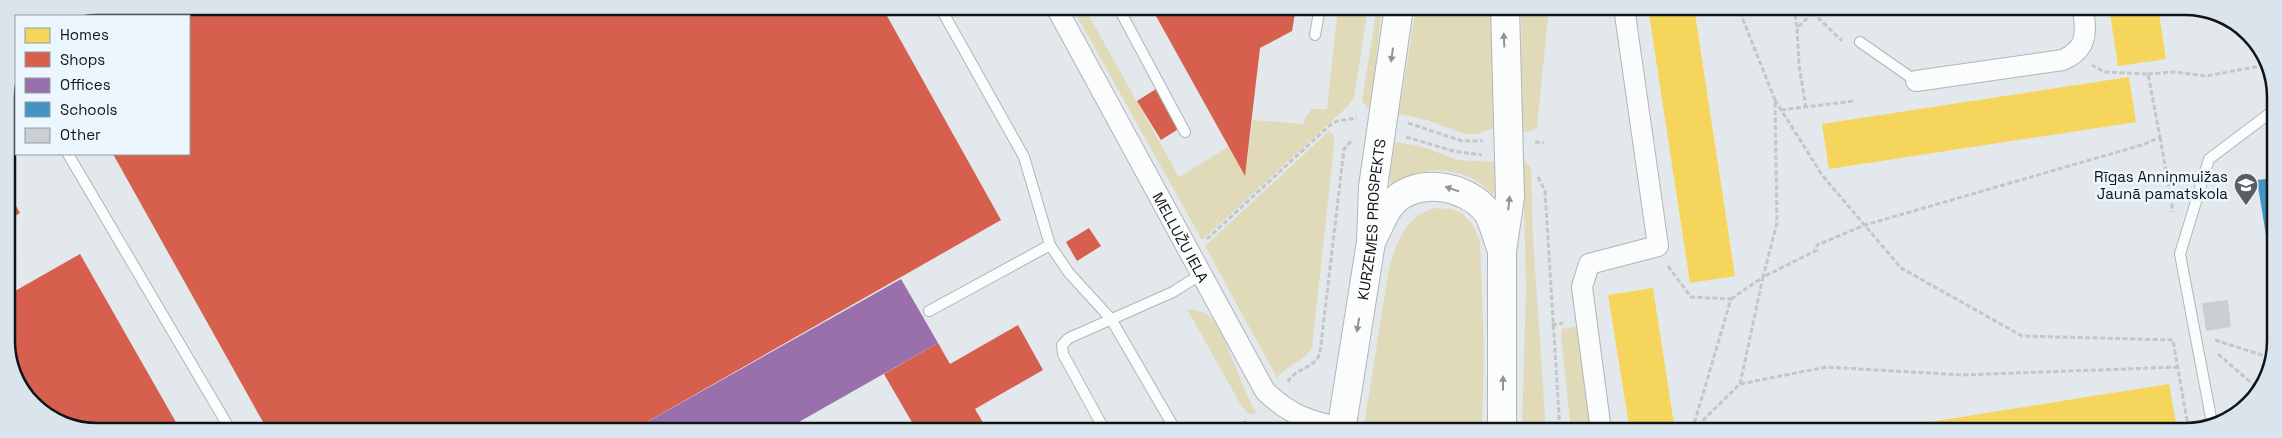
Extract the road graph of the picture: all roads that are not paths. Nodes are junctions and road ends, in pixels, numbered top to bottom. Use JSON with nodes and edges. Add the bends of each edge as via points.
{"nodes":[{"id":1,"x":944,"y":15,"type":"edge"},
{"id":2,"x":1060,"y":15,"type":"edge"},
{"id":3,"x":1122,"y":15,"type":"edge"},
{"id":4,"x":1319,"y":15,"type":"edge"},
{"id":5,"x":1398,"y":15,"type":"edge"},
{"id":6,"x":1505,"y":15,"type":"edge"},
{"id":7,"x":1625,"y":15,"type":"edge"},
{"id":8,"x":2084,"y":15,"type":"edge"},
{"id":9,"x":1315,"y":35,"type":"dead end"},
{"id":10,"x":1860,"y":42,"type":"road end"},
{"id":11,"x":1916,"y":81,"type":"joint"},
{"id":12,"x":2267,"y":115,"type":"edge"},
{"id":13,"x":1185,"y":132,"type":"dead end"},
{"id":14,"x":69,"y":155,"type":"edge"},
{"id":15,"x":1371,"y":242,"type":"junction"},
{"id":16,"x":1050,"y":245,"type":"junction"},
{"id":17,"x":1502,"y":251,"type":"junction"},
{"id":18,"x":1203,"y":273,"type":"junction"},
{"id":19,"x":929,"y":311,"type":"dead end"},
{"id":20,"x":1112,"y":319,"type":"junction"},
{"id":21,"x":2211,"y":419,"type":"edge"},
{"id":22,"x":226,"y":423,"type":"edge"},
{"id":23,"x":1101,"y":423,"type":"edge"},
{"id":24,"x":1171,"y":423,"type":"edge"},
{"id":25,"x":1319,"y":423,"type":"edge"},
{"id":26,"x":1343,"y":423,"type":"edge"},
{"id":27,"x":1502,"y":423,"type":"edge"},
{"id":28,"x":1600,"y":423,"type":"edge"}],
"edges":[{"from":1,"to":16,"type":"lane","via":[[1024,157]]},
{"from":2,"to":18,"type":"street","name":"MELLUŽU IELA"},
{"from":3,"to":13,"type":"lane"},
{"from":4,"to":9,"type":"lane"},
{"from":5,"to":15,"type":"main road","name":"KURZEMES PROSPEKTS","one_way":true,"via":[[1373,186]]},
{"from":17,"to":6,"type":"main road","one_way":true,"via":[[1510,197]]},
{"from":7,"to":28,"type":"street","via":[[1658,246],[1589,264],[1582,287]]},
{"from":8,"to":11,"type":"street","via":[[2086,31],[2083,43],[2075,55],[2063,60]]},
{"from":10,"to":11,"type":"lane"},
{"from":12,"to":21,"type":"lane","via":[[2209,159],[2180,254]]},
{"from":14,"to":22,"type":"lane"},
{"from":17,"to":15,"type":"main road","one_way":true,"via":[[1488,213],[1468,195],[1446,186],[1420,188],[1390,206]]},
{"from":15,"to":26,"type":"main road","name":"KURZEMES PROSPEKTS","one_way":true},
{"from":16,"to":19,"type":"lane"},
{"from":16,"to":20,"type":"lane","via":[[1068,273]]},
{"from":27,"to":17,"type":"main road","one_way":true},
{"from":18,"to":20,"type":"lane","via":[[1173,292]]},
{"from":18,"to":25,"type":"street","name":"MELLUŽU IELA","via":[[1265,391],[1286,410]]},
{"from":20,"to":23,"type":"lane","via":[[1069,338],[1062,345],[1063,354]]},
{"from":20,"to":24,"type":"lane"}]}
